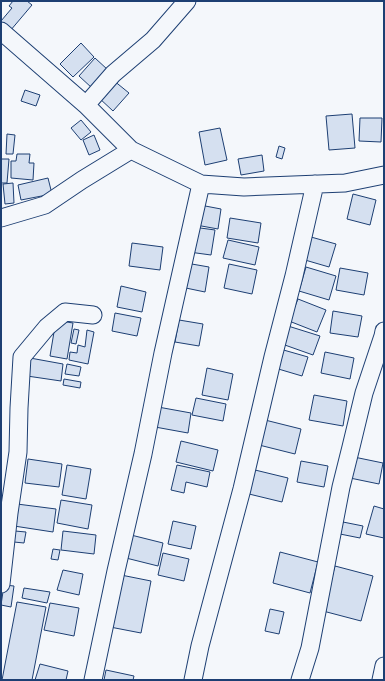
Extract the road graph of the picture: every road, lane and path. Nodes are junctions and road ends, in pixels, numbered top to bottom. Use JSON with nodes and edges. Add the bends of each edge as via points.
{"nodes":[{"id":1,"x":187,"y":1,"type":"edge"},
{"id":2,"x":1,"y":31,"type":"edge"},
{"id":3,"x":86,"y":105,"type":"junction"},
{"id":4,"x":131,"y":150,"type":"junction"},
{"id":5,"x":384,"y":175,"type":"edge"},
{"id":6,"x":201,"y":184,"type":"junction"},
{"id":7,"x":315,"y":184,"type":"junction"},
{"id":8,"x":1,"y":218,"type":"edge"},
{"id":9,"x":94,"y":315,"type":"dead end"},
{"id":10,"x":384,"y":331,"type":"edge"},
{"id":11,"x":1,"y":584,"type":"edge"},
{"id":12,"x":384,"y":666,"type":"edge"},
{"id":13,"x":92,"y":680,"type":"edge"},
{"id":14,"x":193,"y":680,"type":"edge"},
{"id":15,"x":300,"y":680,"type":"edge"},
{"id":16,"x":381,"y":680,"type":"edge"}],
"edges":[{"from":1,"to":3,"type":"street","via":[[153,40],[113,74]]},
{"from":2,"to":3,"type":"street"},
{"from":3,"to":4,"type":"street"},
{"from":4,"to":6,"type":"street"},
{"from":4,"to":8,"type":"street","via":[[45,205]]},
{"from":5,"to":7,"type":"street","via":[[345,183]]},
{"from":6,"to":7,"type":"street","via":[[244,187]]},
{"from":6,"to":13,"type":"street"},
{"from":7,"to":14,"type":"street"},
{"from":9,"to":11,"type":"street","via":[[65,312],[47,327],[22,358],[18,452]]},
{"from":10,"to":15,"type":"street","via":[[364,393],[351,447],[310,648]]},
{"from":12,"to":16,"type":"street"}]}
